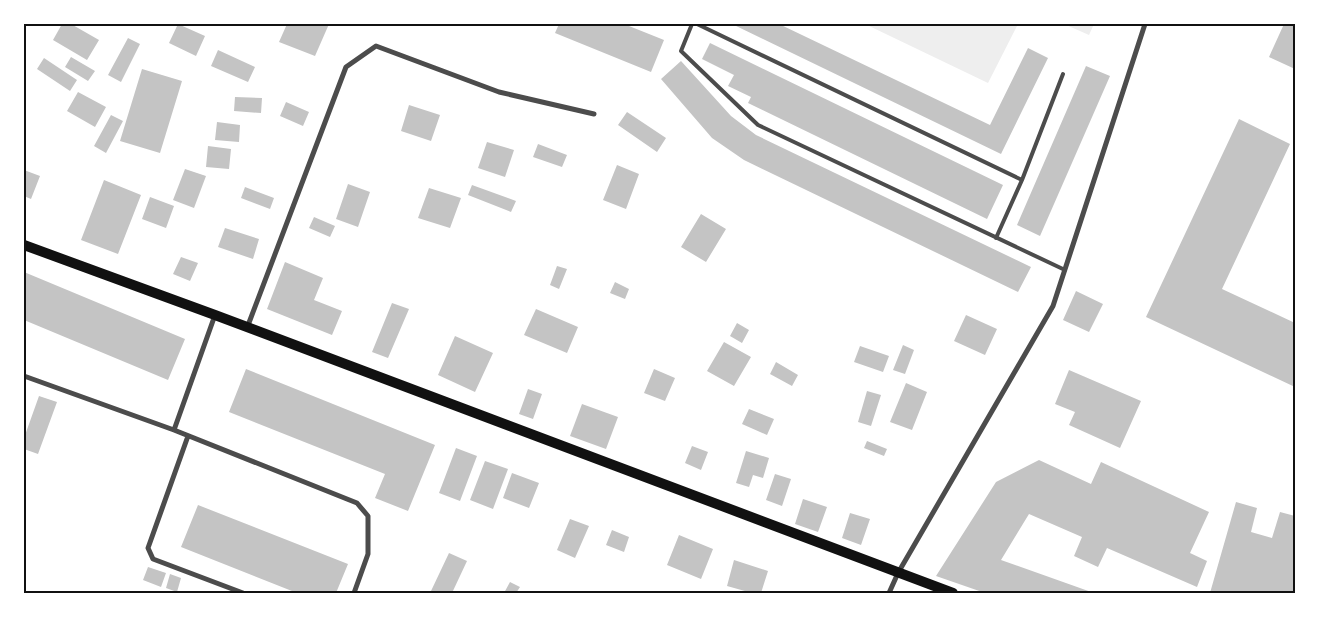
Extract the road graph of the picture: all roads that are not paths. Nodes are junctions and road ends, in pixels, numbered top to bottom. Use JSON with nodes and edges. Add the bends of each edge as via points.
{"nodes":[{"id":1,"x":692,"y":24,"type":"edge"},
{"id":2,"x":697,"y":24,"type":"edge"},
{"id":3,"x":1145,"y":24,"type":"edge"},
{"id":4,"x":1063,"y":74,"type":"dead end"},
{"id":5,"x":594,"y":114,"type":"dead end"},
{"id":6,"x":1022,"y":180,"type":"junction"},
{"id":7,"x":996,"y":238,"type":"junction"},
{"id":8,"x":24,"y":245,"type":"edge"},
{"id":9,"x":1065,"y":270,"type":"junction"},
{"id":10,"x":215,"y":315,"type":"junction"},
{"id":11,"x":247,"y":328,"type":"junction"},
{"id":12,"x":24,"y":376,"type":"edge"},
{"id":13,"x":174,"y":430,"type":"junction"},
{"id":14,"x":188,"y":436,"type":"junction"},
{"id":15,"x":898,"y":573,"type":"junction"},
{"id":16,"x":243,"y":593,"type":"edge"},
{"id":17,"x":354,"y":593,"type":"edge"},
{"id":18,"x":889,"y":593,"type":"edge"},
{"id":19,"x":953,"y":593,"type":"edge"}],
"edges":[{"from":1,"to":7,"type":"lane","via":[[681,51],[758,125]]},
{"from":2,"to":6,"type":"lane"},
{"from":3,"to":9,"type":"street"},
{"from":4,"to":6,"type":"lane"},
{"from":5,"to":11,"type":"street","via":[[499,92],[376,46],[346,67]]},
{"from":6,"to":7,"type":"lane"},
{"from":7,"to":9,"type":"lane"},
{"from":8,"to":10,"type":"main road"},
{"from":9,"to":15,"type":"street","via":[[1053,306]]},
{"from":10,"to":11,"type":"main road"},
{"from":10,"to":13,"type":"street"},
{"from":11,"to":15,"type":"main road"},
{"from":12,"to":13,"type":"street"},
{"from":13,"to":14,"type":"street"},
{"from":14,"to":16,"type":"street","via":[[148,548],[153,559]]},
{"from":14,"to":17,"type":"street","via":[[357,503],[368,516],[368,554]]},
{"from":15,"to":18,"type":"street"},
{"from":15,"to":19,"type":"main road"}]}
